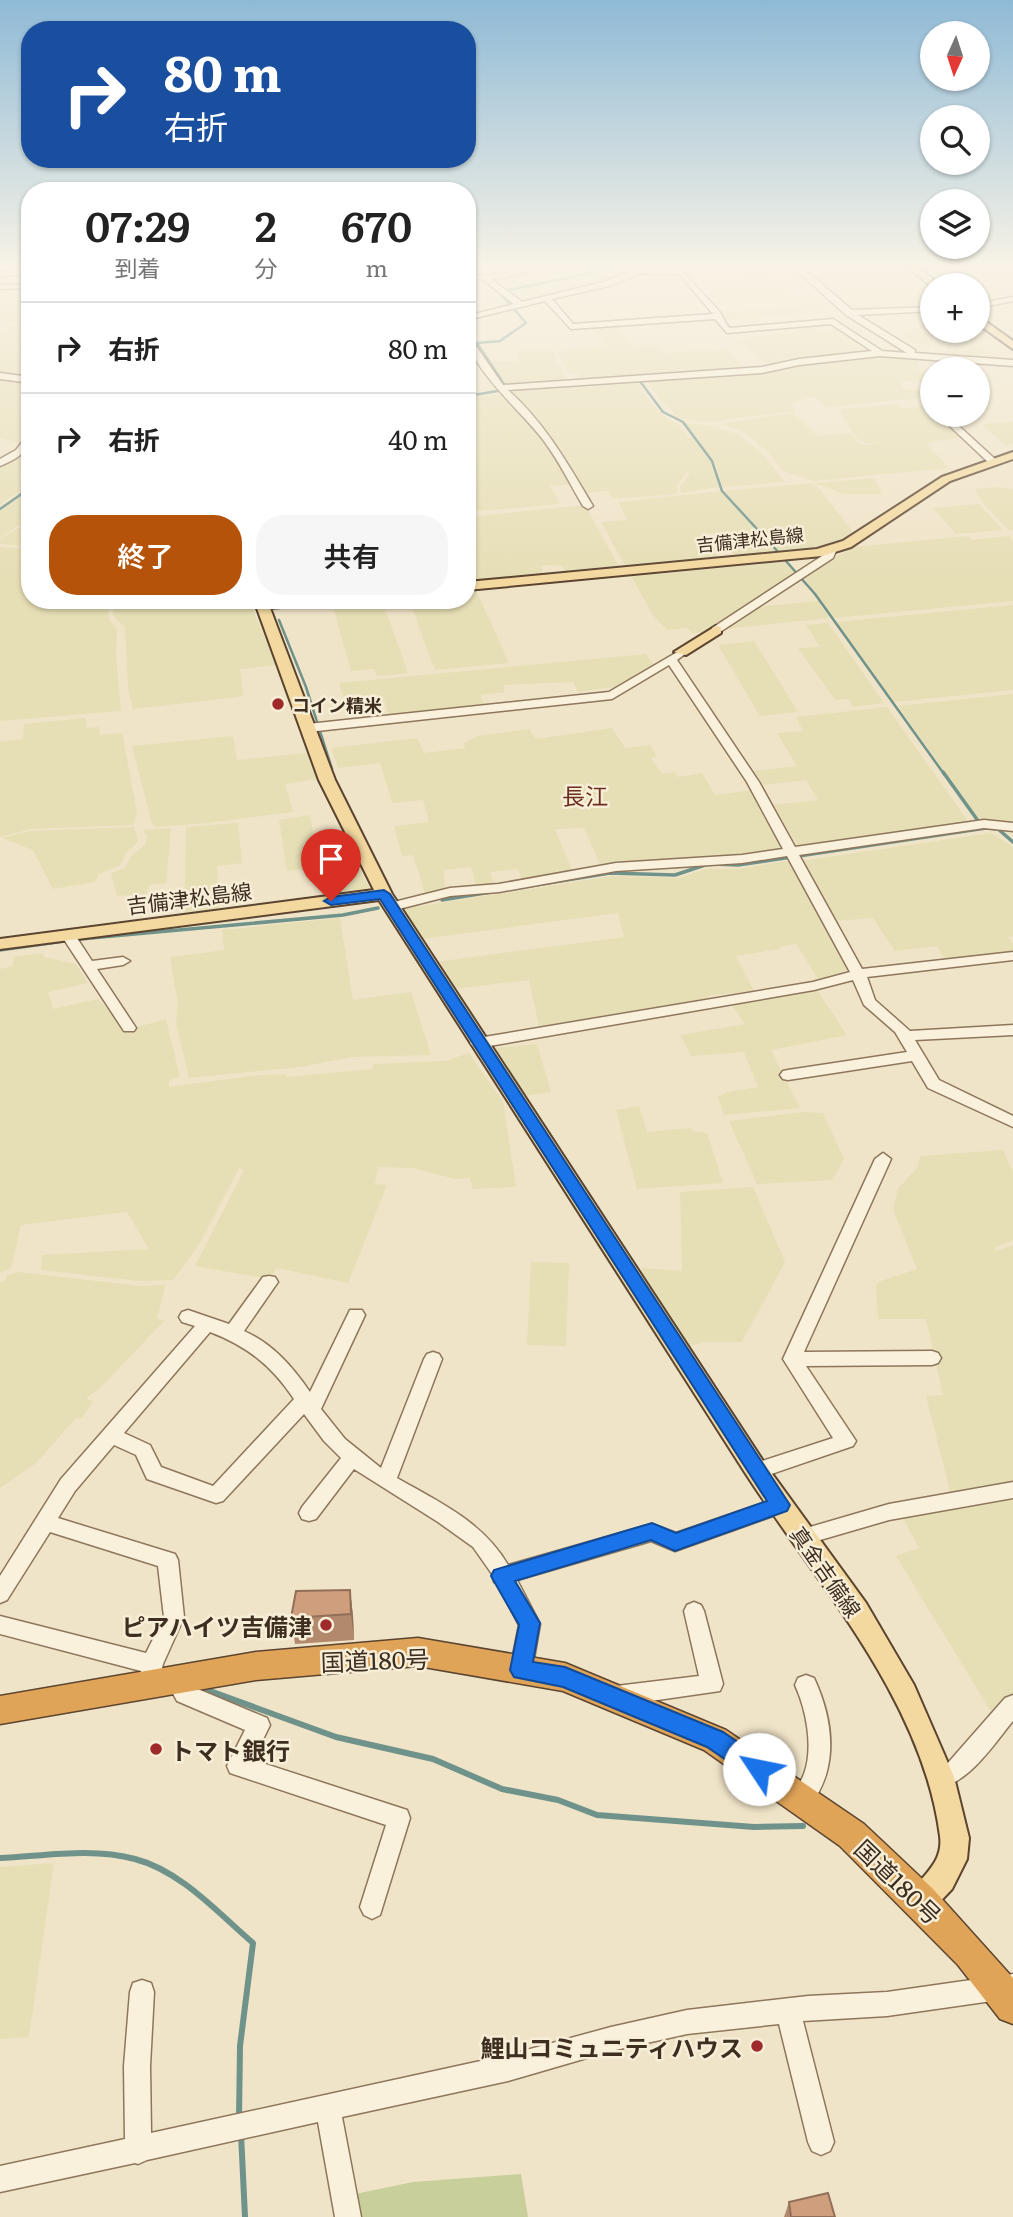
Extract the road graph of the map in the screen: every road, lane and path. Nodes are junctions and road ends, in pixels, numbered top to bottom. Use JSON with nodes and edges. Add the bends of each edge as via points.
{"nodes":[{"id":1,"x":491,"y":371,"type":"edge"},
{"id":2,"x":742,"y":371,"type":"edge"},
{"id":3,"x":0,"y":376,"type":"edge"},
{"id":4,"x":21,"y":379,"type":"edge"},
{"id":5,"x":503,"y":389,"type":"junction"},
{"id":6,"x":956,"y":427,"type":"edge"},
{"id":7,"x":21,"y":450,"type":"edge"},
{"id":8,"x":1013,"y":455,"type":"edge"},
{"id":9,"x":992,"y":461,"type":"junction"},
{"id":10,"x":0,"y":463,"type":"edge"},
{"id":11,"x":588,"y":506,"type":"dead end"},
{"id":12,"x":832,"y":549,"type":"junction"},
{"id":13,"x":476,"y":585,"type":"edge"},
{"id":14,"x":263,"y":609,"type":"edge"},
{"id":15,"x":716,"y":631,"type":"joint"},
{"id":16,"x":676,"y":656,"type":"junction"},
{"id":17,"x":308,"y":728,"type":"junction"},
{"id":18,"x":1013,"y":827,"type":"edge"},
{"id":19,"x":792,"y":851,"type":"junction"},
{"id":20,"x":387,"y":901,"type":"junction"},
{"id":21,"x":68,"y":935,"type":"junction"},
{"id":22,"x":0,"y":944,"type":"edge"},
{"id":23,"x":1013,"y":956,"type":"edge"},
{"id":24,"x":123,"y":961,"type":"dead end"},
{"id":25,"x":88,"y":966,"type":"junction"},
{"id":26,"x":858,"y":974,"type":"junction"},
{"id":27,"x":129,"y":1028,"type":"dead end"},
{"id":28,"x":1013,"y":1030,"type":"edge"},
{"id":29,"x":905,"y":1036,"type":"junction"},
{"id":30,"x":478,"y":1043,"type":"junction"},
{"id":31,"x":916,"y":1056,"type":"junction"},
{"id":32,"x":788,"y":1075,"type":"dead end"},
{"id":33,"x":1013,"y":1122,"type":"edge"},
{"id":34,"x":883,"y":1159,"type":"dead end"},
{"id":35,"x":269,"y":1282,"type":"dead end"},
{"id":36,"x":356,"y":1315,"type":"dead end"},
{"id":37,"x":233,"y":1332,"type":"junction"},
{"id":38,"x":932,"y":1358,"type":"dead end"},
{"id":39,"x":433,"y":1359,"type":"dead end"},
{"id":40,"x":792,"y":1359,"type":"junction"},
{"id":41,"x":307,"y":1406,"type":"junction"},
{"id":42,"x":111,"y":1436,"type":"junction"},
{"id":43,"x":353,"y":1457,"type":"junction"},
{"id":44,"x":757,"y":1471,"type":"junction"},
{"id":45,"x":386,"y":1480,"type":"junction"},
{"id":46,"x":1013,"y":1490,"type":"edge"},
{"id":47,"x":780,"y":1505,"type":"junction"},
{"id":48,"x":309,"y":1513,"type":"dead end"},
{"id":49,"x":45,"y":1522,"type":"junction"},
{"id":50,"x":803,"y":1537,"type":"junction"},
{"id":51,"x":501,"y":1576,"type":"junction"},
{"id":52,"x":0,"y":1594,"type":"edge"},
{"id":53,"x":694,"y":1611,"type":"dead end"},
{"id":54,"x":0,"y":1625,"type":"edge"},
{"id":55,"x":521,"y":1670,"type":"junction"},
{"id":56,"x":160,"y":1676,"type":"junction"},
{"id":57,"x":806,"y":1685,"type":"dead end"},
{"id":58,"x":610,"y":1696,"type":"junction"},
{"id":59,"x":1013,"y":1705,"type":"edge"},
{"id":60,"x":0,"y":1710,"type":"edge"},
{"id":61,"x":940,"y":1777,"type":"junction"},
{"id":62,"x":803,"y":1799,"type":"junction"},
{"id":63,"x":921,"y":1900,"type":"junction"},
{"id":64,"x":372,"y":1908,"type":"dead end"},
{"id":65,"x":142,"y":1992,"type":"dead end"},
{"id":66,"x":1009,"y":1994,"type":"edge"},
{"id":67,"x":788,"y":2010,"type":"junction"},
{"id":68,"x":328,"y":2108,"type":"junction"},
{"id":69,"x":821,"y":2142,"type":"dead end"},
{"id":70,"x":138,"y":2151,"type":"junction"},
{"id":71,"x":0,"y":2179,"type":"edge"},
{"id":72,"x":348,"y":2217,"type":"edge"}],
"edges":[{"from":1,"to":5,"type":"street"},
{"from":2,"to":5,"type":"street"},
{"from":3,"to":4,"type":"street"},
{"from":5,"to":11,"type":"street","via":[[550,442]]},
{"from":6,"to":9,"type":"street"},
{"from":7,"to":10,"type":"street"},
{"from":8,"to":9,"type":"main road","name":"吉備津松島線"},
{"from":9,"to":12,"type":"main road","name":"吉備津松島線","via":[[946,479]]},
{"from":12,"to":13,"type":"main road","name":"吉備津松島線","via":[[791,557]]},
{"from":12,"to":15,"type":"street","via":[[829,556]]},
{"from":14,"to":17,"type":"main road","name":"真金吉備線"},
{"from":15,"to":16,"type":"main road"},
{"from":16,"to":17,"type":"street","via":[[612,695]]},
{"from":16,"to":19,"type":"street"},
{"from":17,"to":20,"type":"main road","name":"真金吉備線","via":[[349,830]]},
{"from":18,"to":19,"type":"street","via":[[984,824]]},
{"from":19,"to":20,"type":"street","via":[[616,867],[499,888]]},
{"from":19,"to":26,"type":"street"},
{"from":20,"to":21,"type":"main road","name":"吉備津松島線"},
{"from":20,"to":30,"type":"main road","name":"真金吉備線"},
{"from":21,"to":22,"type":"main road","name":"吉備津松島線"},
{"from":21,"to":25,"type":"street"},
{"from":23,"to":26,"type":"street"},
{"from":24,"to":25,"type":"street"},
{"from":25,"to":27,"type":"street"},
{"from":26,"to":29,"type":"street","via":[[869,1002]]},
{"from":26,"to":30,"type":"street","via":[[803,988]]},
{"from":28,"to":29,"type":"street"},
{"from":29,"to":31,"type":"street"},
{"from":30,"to":44,"type":"main road","name":"真金吉備線"},
{"from":31,"to":32,"type":"street"},
{"from":31,"to":33,"type":"street","via":[[928,1079],[940,1089]]},
{"from":34,"to":40,"type":"street"},
{"from":35,"to":37,"type":"street"},
{"from":36,"to":41,"type":"street"},
{"from":37,"to":41,"type":"street","via":[[287,1373]]},
{"from":37,"to":42,"type":"street","via":[[195,1324]]},
{"from":38,"to":40,"type":"street"},
{"from":39,"to":45,"type":"street"},
{"from":40,"to":44,"type":"street","via":[[846,1441]]},
{"from":41,"to":42,"type":"street","via":[[216,1496],[154,1473],[143,1450]]},
{"from":41,"to":43,"type":"street"},
{"from":42,"to":49,"type":"street","via":[[68,1485]]},
{"from":43,"to":45,"type":"street"},
{"from":43,"to":48,"type":"street"},
{"from":44,"to":47,"type":"main road","name":"真金吉備線"},
{"from":45,"to":51,"type":"street","via":[[481,1543]]},
{"from":46,"to":50,"type":"street","via":[[889,1511]]},
{"from":47,"to":50,"type":"main road","name":"真金吉備線"},
{"from":47,"to":51,"type":"street","via":[[675,1542],[652,1532]]},
{"from":49,"to":52,"type":"street"},
{"from":49,"to":56,"type":"street","via":[[168,1560],[174,1617]]},
{"from":50,"to":61,"type":"main road","name":"真金吉備線","via":[[857,1612],[905,1693]]},
{"from":51,"to":55,"type":"street","via":[[530,1623]]},
{"from":53,"to":58,"type":"street","via":[[712,1684]]},
{"from":54,"to":56,"type":"street"},
{"from":55,"to":56,"type":"highway","name":"国道180号","via":[[418,1652]]},
{"from":55,"to":58,"type":"highway","name":"国道180号","via":[[565,1677]]},
{"from":56,"to":60,"type":"highway","name":"国道180号"},
{"from":56,"to":64,"type":"street","via":[[184,1694],[259,1725],[238,1766],[399,1818]]},
{"from":57,"to":62,"type":"street","via":[[818,1739],[817,1770]]},
{"from":58,"to":62,"type":"highway","name":"国道180号","via":[[715,1740]]},
{"from":59,"to":61,"type":"street","via":[[954,1773]]},
{"from":61,"to":63,"type":"main road","name":"真金吉備線","via":[[956,1838],[953,1859],[942,1879]]},
{"from":62,"to":63,"type":"highway","name":"国道180号","via":[[852,1835]]},
{"from":63,"to":66,"type":"highway","name":"国道180号"},
{"from":65,"to":70,"type":"street"},
{"from":66,"to":67,"type":"street"},
{"from":67,"to":68,"type":"street","via":[[687,2022]]},
{"from":67,"to":69,"type":"street"},
{"from":68,"to":70,"type":"street"},
{"from":68,"to":72,"type":"street"},
{"from":70,"to":71,"type":"street"}]}
